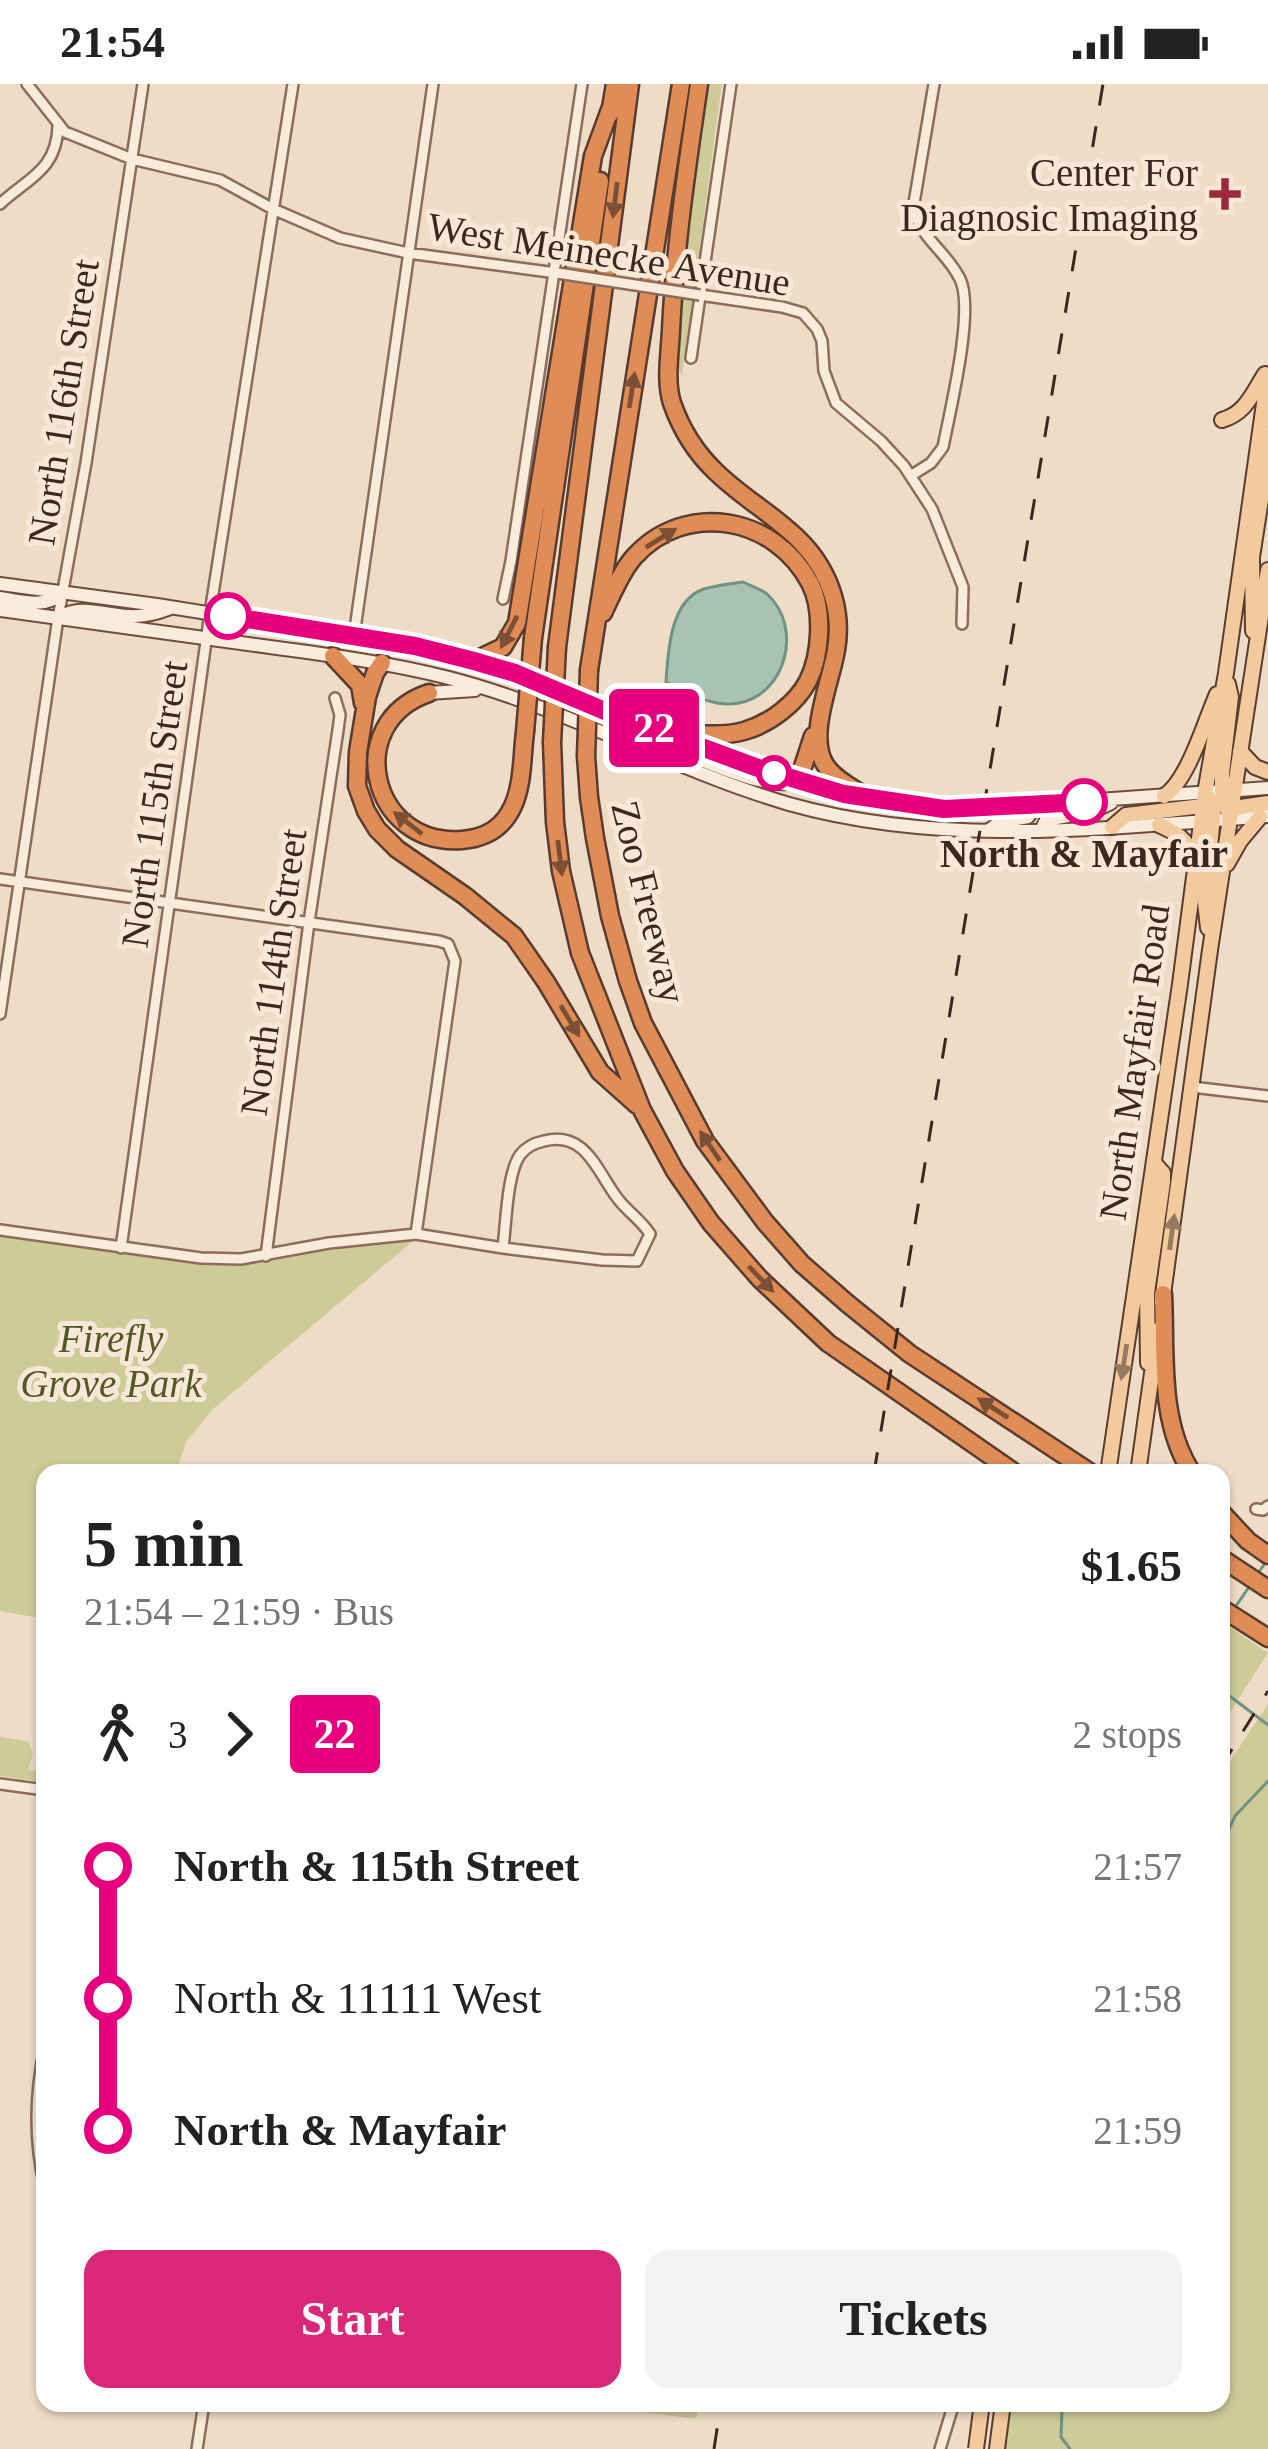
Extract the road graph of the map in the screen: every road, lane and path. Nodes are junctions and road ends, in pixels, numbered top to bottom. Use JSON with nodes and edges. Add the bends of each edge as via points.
{"nodes":[{"id":1,"x":27,"y":84,"type":"edge"},
{"id":2,"x":143,"y":84,"type":"edge"},
{"id":3,"x":292,"y":84,"type":"edge"},
{"id":4,"x":433,"y":84,"type":"edge"},
{"id":5,"x":583,"y":84,"type":"edge"},
{"id":6,"x":615,"y":84,"type":"edge"},
{"id":7,"x":631,"y":84,"type":"edge"},
{"id":8,"x":680,"y":84,"type":"edge"},
{"id":9,"x":698,"y":84,"type":"edge"},
{"id":10,"x":731,"y":84,"type":"edge"},
{"id":11,"x":934,"y":84,"type":"edge"},
{"id":12,"x":611,"y":107,"type":"junction"},
{"id":13,"x":58,"y":124,"type":"junction"},
{"id":14,"x":132,"y":159,"type":"junction"},
{"id":15,"x":0,"y":204,"type":"edge"},
{"id":16,"x":273,"y":208,"type":"junction"},
{"id":17,"x":408,"y":253,"type":"junction"},
{"id":18,"x":560,"y":274,"type":"junction"},
{"id":19,"x":700,"y":295,"type":"junction"},
{"id":20,"x":691,"y":358,"type":"dead end"},
{"id":21,"x":1268,"y":372,"type":"edge"},
{"id":22,"x":1222,"y":420,"type":"dead end"},
{"id":23,"x":1261,"y":426,"type":"junction"},
{"id":24,"x":912,"y":476,"type":"junction"},
{"id":25,"x":1268,"y":570,"type":"edge"},
{"id":26,"x":0,"y":584,"type":"edge"},
{"id":27,"x":63,"y":592,"type":"junction"},
{"id":28,"x":0,"y":598,"type":"edge"},
{"id":29,"x":503,"y":598,"type":"dead end"},
{"id":30,"x":173,"y":607,"type":"junction"},
{"id":31,"x":0,"y":610,"type":"edge"},
{"id":32,"x":211,"y":613,"type":"junction"},
{"id":33,"x":58,"y":618,"type":"junction"},
{"id":34,"x":962,"y":624,"type":"dead end"},
{"id":35,"x":594,"y":630,"type":"junction"},
{"id":36,"x":354,"y":636,"type":"junction"},
{"id":37,"x":208,"y":638,"type":"junction"},
{"id":38,"x":423,"y":648,"type":"junction"},
{"id":39,"x":333,"y":656,"type":"junction"},
{"id":40,"x":1255,"y":660,"type":"junction"},
{"id":41,"x":474,"y":661,"type":"junction"},
{"id":42,"x":382,"y":663,"type":"junction"},
{"id":43,"x":1226,"y":673,"type":"junction"},
{"id":44,"x":489,"y":690,"type":"junction"},
{"id":45,"x":429,"y":693,"type":"joint"},
{"id":46,"x":335,"y":698,"type":"dead end"},
{"id":47,"x":824,"y":701,"type":"junction"},
{"id":48,"x":364,"y":709,"type":"junction"},
{"id":49,"x":662,"y":731,"type":"junction"},
{"id":50,"x":611,"y":738,"type":"junction"},
{"id":51,"x":1240,"y":752,"type":"junction"},
{"id":52,"x":1268,"y":772,"type":"edge"},
{"id":53,"x":798,"y":782,"type":"junction"},
{"id":54,"x":1268,"y":788,"type":"edge"},
{"id":55,"x":1164,"y":796,"type":"junction"},
{"id":56,"x":869,"y":799,"type":"junction"},
{"id":57,"x":1117,"y":800,"type":"junction"},
{"id":58,"x":790,"y":804,"type":"junction"},
{"id":59,"x":1036,"y":805,"type":"junction"},
{"id":60,"x":1218,"y":807,"type":"junction"},
{"id":61,"x":1266,"y":812,"type":"edge"},
{"id":62,"x":1159,"y":825,"type":"junction"},
{"id":63,"x":1112,"y":827,"type":"junction"},
{"id":64,"x":988,"y":831,"type":"junction"},
{"id":65,"x":1041,"y":831,"type":"junction"},
{"id":66,"x":1195,"y":864,"type":"junction"},
{"id":67,"x":1222,"y":874,"type":"junction"},
{"id":68,"x":0,"y":879,"type":"edge"},
{"id":69,"x":19,"y":882,"type":"junction"},
{"id":70,"x":171,"y":902,"type":"junction"},
{"id":71,"x":309,"y":922,"type":"junction"},
{"id":72,"x":1210,"y":950,"type":"junction"},
{"id":73,"x":0,"y":1014,"type":"edge"},
{"id":74,"x":1192,"y":1087,"type":"junction"},
{"id":75,"x":1268,"y":1096,"type":"edge"},
{"id":76,"x":642,"y":1110,"type":"junction"},
{"id":77,"x":1154,"y":1163,"type":"junction"},
{"id":78,"x":0,"y":1230,"type":"edge"},
{"id":79,"x":416,"y":1234,"type":"junction"},
{"id":80,"x":121,"y":1248,"type":"junction"},
{"id":81,"x":503,"y":1248,"type":"junction"},
{"id":82,"x":266,"y":1256,"type":"junction"},
{"id":83,"x":1163,"y":1294,"type":"junction"},
{"id":84,"x":1150,"y":1392,"type":"junction"},
{"id":85,"x":1002,"y":1464,"type":"edge"},
{"id":86,"x":1077,"y":1464,"type":"edge"},
{"id":87,"x":1109,"y":1464,"type":"edge"},
{"id":88,"x":1139,"y":1464,"type":"edge"},
{"id":89,"x":1188,"y":1464,"type":"edge"},
{"id":90,"x":1268,"y":1506,"type":"edge"},
{"id":91,"x":1256,"y":1509,"type":"dead end"},
{"id":92,"x":1230,"y":1522,"type":"edge"},
{"id":93,"x":1268,"y":1555,"type":"edge"},
{"id":94,"x":1230,"y":1564,"type":"edge"},
{"id":95,"x":1268,"y":1589,"type":"edge"},
{"id":96,"x":1230,"y":1614,"type":"edge"},
{"id":97,"x":1268,"y":1638,"type":"edge"},
{"id":98,"x":0,"y":1784,"type":"edge"},
{"id":99,"x":36,"y":1789,"type":"edge"},
{"id":100,"x":203,"y":2412,"type":"edge"},
{"id":101,"x":951,"y":2412,"type":"edge"},
{"id":102,"x":981,"y":2412,"type":"edge"},
{"id":103,"x":1003,"y":2412,"type":"edge"},
{"id":104,"x":197,"y":2449,"type":"edge"},
{"id":105,"x":940,"y":2449,"type":"edge"},
{"id":106,"x":976,"y":2449,"type":"edge"},
{"id":107,"x":997,"y":2449,"type":"edge"}],
"edges":[{"from":1,"to":13,"type":"street"},
{"from":2,"to":14,"type":"street","name":"North 116th Street"},
{"from":3,"to":16,"type":"street","name":"North 115th Street"},
{"from":4,"to":17,"type":"street"},
{"from":5,"to":18,"type":"street"},
{"from":6,"to":12,"type":"highway"},
{"from":7,"to":76,"type":"highway","name":"Zoo Freeway","one_way":true,"bridge":true,"via":[[556,647],[552,742],[566,902]]},
{"from":35,"to":8,"type":"highway","name":"Zoo Freeway","one_way":true},
{"from":9,"to":47,"type":"highway","via":[[675,255],[672,402],[699,454],[800,539],[824,574],[838,625]]},
{"from":10,"to":19,"type":"street"},
{"from":11,"to":24,"type":"street","via":[[913,209],[963,282],[966,307],[943,447]]},
{"from":12,"to":41,"type":"highway","one_way":true,"via":[[593,156],[517,623],[503,647]]},
{"from":12,"to":45,"type":"highway","one_way":true,"bridge":true,"via":[[516,801],[480,838],[426,837],[386,802],[377,748],[400,709]]},
{"from":13,"to":14,"type":"street","name":"West Meinecke Avenue"},
{"from":13,"to":15,"type":"street","via":[[42,172]]},
{"from":14,"to":16,"type":"street","name":"West Meinecke Avenue","via":[[220,180]]},
{"from":14,"to":27,"type":"street","name":"North 116th Street"},
{"from":16,"to":17,"type":"street","name":"West Meinecke Avenue","via":[[340,238]]},
{"from":16,"to":32,"type":"street","name":"North 115th Street"},
{"from":17,"to":18,"type":"street","name":"West Meinecke Avenue"},
{"from":17,"to":36,"type":"street"},
{"from":18,"to":19,"type":"street","name":"West Meinecke Avenue","bridge":true},
{"from":18,"to":29,"type":"street"},
{"from":19,"to":20,"type":"street"},
{"from":19,"to":24,"type":"street","name":"West Meinecke Avenue","via":[[803,314],[822,341],[836,403]]},
{"from":21,"to":22,"type":"main road","via":[[1245,408]]},
{"from":21,"to":23,"type":"main road","name":"North Mayfair Road"},
{"from":23,"to":40,"type":"main road","via":[[1267,455],[1252,557]]},
{"from":23,"to":43,"type":"main road","name":"North Mayfair Road"},
{"from":24,"to":34,"type":"street","name":"West Meinecke Avenue","via":[[963,587]]},
{"from":25,"to":40,"type":"main road","name":"North Mayfair Road"},
{"from":26,"to":27,"type":"main road"},
{"from":27,"to":28,"type":"main road","via":[[43,604]]},
{"from":27,"to":30,"type":"main road"},
{"from":27,"to":33,"type":"street","name":"North 116th Street"},
{"from":30,"to":32,"type":"main road"},
{"from":30,"to":33,"type":"main road","via":[[129,616],[77,609]]},
{"from":31,"to":33,"type":"main road"},
{"from":32,"to":36,"type":"main road"},
{"from":32,"to":37,"type":"street","name":"North 115th Street"},
{"from":33,"to":37,"type":"main road"},
{"from":33,"to":69,"type":"street","name":"North 116th Street"},
{"from":35,"to":49,"type":"highway","one_way":true,"via":[[637,553],[682,525],[714,520],[761,533],[806,576],[817,645],[796,696],[746,731]]},
{"from":86,"to":35,"type":"highway","name":"Zoo Freeway","one_way":true,"bridge":true,"via":[[848,1304],[765,1222],[705,1141],[643,1023],[610,916],[586,756]]},
{"from":36,"to":38,"type":"main road"},
{"from":37,"to":39,"type":"main road"},
{"from":37,"to":70,"type":"street","name":"North 115th Street"},
{"from":38,"to":41,"type":"main road"},
{"from":38,"to":42,"type":"main road"},
{"from":39,"to":42,"type":"main road"},
{"from":39,"to":48,"type":"highway","via":[[360,686]]},
{"from":40,"to":51,"type":"main road","name":"North Mayfair Road"},
{"from":41,"to":49,"type":"main road"},
{"from":42,"to":44,"type":"main road"},
{"from":42,"to":48,"type":"highway"},
{"from":43,"to":55,"type":"main road","via":[[1180,778]]},
{"from":43,"to":60,"type":"main road","name":"North Mayfair Road"},
{"from":44,"to":45,"type":"main road"},
{"from":44,"to":50,"type":"main road"},
{"from":46,"to":71,"type":"street","name":"North 114th Street","via":[[340,715]]},
{"from":47,"to":53,"type":"highway"},
{"from":47,"to":56,"type":"highway","via":[[822,760]]},
{"from":48,"to":76,"type":"highway","one_way":true,"via":[[357,786],[377,829],[505,926],[600,1072]]},
{"from":49,"to":53,"type":"main road"},
{"from":50,"to":53,"type":"main road","via":[[672,747],[760,782]]},
{"from":50,"to":58,"type":"main road"},
{"from":51,"to":52,"type":"main road"},
{"from":51,"to":60,"type":"main road","name":"North Mayfair Road"},
{"from":53,"to":56,"type":"main road"},
{"from":53,"to":58,"type":"main road"},
{"from":54,"to":60,"type":"main road"},
{"from":55,"to":57,"type":"main road"},
{"from":55,"to":60,"type":"main road"},
{"from":56,"to":59,"type":"main road","via":[[944,809]]},
{"from":57,"to":59,"type":"main road"},
{"from":57,"to":65,"type":"main road","via":[[1050,818]]},
{"from":58,"to":64,"type":"main road"},
{"from":59,"to":64,"type":"main road","via":[[1028,818]]},
{"from":60,"to":61,"type":"main road"},
{"from":60,"to":62,"type":"main road"},
{"from":60,"to":63,"type":"main road","via":[[1126,814]]},
{"from":60,"to":66,"type":"main road","name":"North Mayfair Road"},
{"from":60,"to":67,"type":"main road","name":"North Mayfair Road"},
{"from":60,"to":72,"type":"main road","via":[[1205,902]]},
{"from":61,"to":67,"type":"main road"},
{"from":62,"to":63,"type":"main road"},
{"from":62,"to":66,"type":"main road","via":[[1188,844]]},
{"from":63,"to":65,"type":"main road"},
{"from":64,"to":65,"type":"main road"},
{"from":66,"to":77,"type":"main road","name":"North Mayfair Road"},
{"from":67,"to":72,"type":"main road","name":"North Mayfair Road"},
{"from":68,"to":69,"type":"street"},
{"from":69,"to":70,"type":"street"},
{"from":69,"to":73,"type":"street","name":"North 116th Street"},
{"from":70,"to":71,"type":"street"},
{"from":70,"to":80,"type":"street","name":"North 115th Street"},
{"from":71,"to":79,"type":"street","via":[[440,940],[452,949]]},
{"from":71,"to":82,"type":"street","name":"North 114th Street"},
{"from":72,"to":74,"type":"main road","name":"North Mayfair Road"},
{"from":74,"to":75,"type":"street"},
{"from":83,"to":74,"type":"main road","name":"North Mayfair Road","one_way":true},
{"from":76,"to":85,"type":"highway","name":"Zoo Freeway","one_way":true,"via":[[711,1223],[760,1279],[827,1343]]},
{"from":77,"to":84,"type":"main road","via":[[1163,1182],[1147,1293]]},
{"from":77,"to":87,"type":"main road","name":"North Mayfair Road","one_way":true},
{"from":78,"to":80,"type":"street"},
{"from":79,"to":81,"type":"street"},
{"from":79,"to":82,"type":"street"},
{"from":80,"to":82,"type":"street"},
{"from":81,"to":81,"type":"street","via":[[520,1154],[552,1138],[585,1148],[650,1234],[637,1261]]},
{"from":83,"to":84,"type":"main road","name":"North Mayfair Road"},
{"from":83,"to":89,"type":"highway","via":[[1166,1400]]},
{"from":84,"to":88,"type":"main road","name":"North Mayfair Road"},
{"from":90,"to":91,"type":"street"},
{"from":92,"to":93,"type":"highway"},
{"from":94,"to":95,"type":"highway"},
{"from":96,"to":97,"type":"highway"},
{"from":98,"to":99,"type":"street"},
{"from":100,"to":104,"type":"street"},
{"from":101,"to":105,"type":"street"},
{"from":102,"to":106,"type":"main road","bridge":true},
{"from":103,"to":107,"type":"main road"}]}
